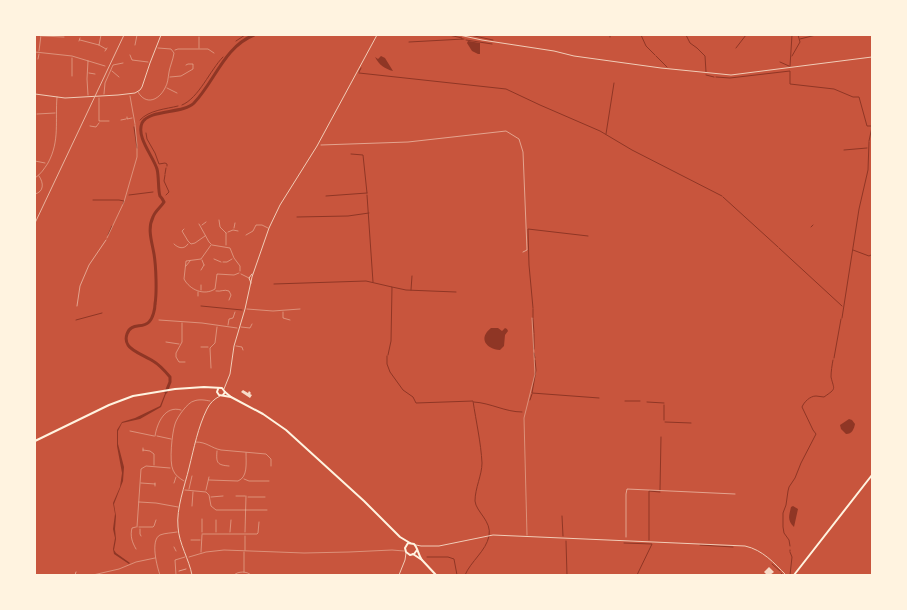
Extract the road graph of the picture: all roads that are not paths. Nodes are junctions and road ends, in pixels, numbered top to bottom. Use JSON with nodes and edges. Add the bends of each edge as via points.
{"nodes":[{"id":1,"x":41,"y":35,"type":"edge"},
{"id":2,"x":101,"y":35,"type":"edge"},
{"id":3,"x":137,"y":35,"type":"edge"},
{"id":4,"x":161,"y":35,"type":"edge"},
{"id":5,"x":171,"y":35,"type":"edge"},
{"id":6,"x":180,"y":35,"type":"edge"},
{"id":7,"x":377,"y":35,"type":"edge"},
{"id":8,"x":459,"y":35,"type":"edge"},
{"id":9,"x":64,"y":37,"type":"edge"},
{"id":10,"x":199,"y":37,"type":"dead end"},
{"id":11,"x":80,"y":40,"type":"dead end"},
{"id":12,"x":135,"y":45,"type":"dead end"},
{"id":13,"x":99,"y":46,"type":"junction"},
{"id":14,"x":156,"y":48,"type":"junction"},
{"id":15,"x":106,"y":49,"type":"dead end"},
{"id":16,"x":199,"y":49,"type":"junction"},
{"id":17,"x":174,"y":51,"type":"junction"},
{"id":18,"x":35,"y":52,"type":"edge"},
{"id":19,"x":39,"y":52,"type":"junction"},
{"id":20,"x":212,"y":53,"type":"dead end"},
{"id":21,"x":130,"y":55,"type":"dead end"},
{"id":22,"x":72,"y":56,"type":"junction"},
{"id":23,"x":872,"y":58,"type":"edge"},
{"id":24,"x":37,"y":59,"type":"edge"},
{"id":25,"x":43,"y":60,"type":"dead end"},
{"id":26,"x":88,"y":61,"type":"junction"},
{"id":27,"x":123,"y":63,"type":"dead end"},
{"id":28,"x":150,"y":63,"type":"junction"},
{"id":29,"x":186,"y":65,"type":"dead end"},
{"id":30,"x":105,"y":66,"type":"dead end"},
{"id":31,"x":111,"y":70,"type":"junction"},
{"id":32,"x":87,"y":73,"type":"junction"},
{"id":33,"x":95,"y":74,"type":"dead end"},
{"id":34,"x":72,"y":76,"type":"dead end"},
{"id":35,"x":119,"y":77,"type":"dead end"},
{"id":36,"x":168,"y":78,"type":"junction"},
{"id":37,"x":166,"y":87,"type":"junction"},
{"id":38,"x":138,"y":92,"type":"junction"},
{"id":39,"x":177,"y":93,"type":"dead end"},
{"id":40,"x":35,"y":94,"type":"edge"},
{"id":41,"x":130,"y":94,"type":"junction"},
{"id":42,"x":99,"y":96,"type":"junction"},
{"id":43,"x":104,"y":96,"type":"junction"},
{"id":44,"x":56,"y":97,"type":"junction"},
{"id":45,"x":88,"y":97,"type":"junction"},
{"id":46,"x":56,"y":113,"type":"junction"},
{"id":47,"x":37,"y":114,"type":"dead end"},
{"id":48,"x":134,"y":118,"type":"junction"},
{"id":49,"x":122,"y":120,"type":"dead end"},
{"id":50,"x":109,"y":121,"type":"dead end"},
{"id":51,"x":99,"y":122,"type":"junction"},
{"id":52,"x":90,"y":126,"type":"dead end"},
{"id":53,"x":35,"y":161,"type":"edge"},
{"id":54,"x":47,"y":164,"type":"junction"},
{"id":55,"x":39,"y":176,"type":"junction"},
{"id":56,"x":35,"y":178,"type":"edge"},
{"id":57,"x":35,"y":194,"type":"edge"},
{"id":58,"x":219,"y":220,"type":"dead end"},
{"id":59,"x":206,"y":222,"type":"dead end"},
{"id":60,"x":234,"y":223,"type":"dead end"},
{"id":61,"x":270,"y":228,"type":"junction"},
{"id":62,"x":234,"y":230,"type":"junction"},
{"id":63,"x":179,"y":231,"type":"dead end"},
{"id":64,"x":238,"y":231,"type":"dead end"},
{"id":65,"x":226,"y":233,"type":"junction"},
{"id":66,"x":246,"y":235,"type":"dead end"},
{"id":67,"x":205,"y":236,"type":"junction"},
{"id":68,"x":107,"y":238,"type":"road end"},
{"id":69,"x":189,"y":243,"type":"junction"},
{"id":70,"x":174,"y":244,"type":"dead end"},
{"id":71,"x":211,"y":245,"type":"junction"},
{"id":72,"x":225,"y":247,"type":"junction"},
{"id":73,"x":180,"y":248,"type":"junction"},
{"id":74,"x":178,"y":250,"type":"dead end"},
{"id":75,"x":234,"y":258,"type":"junction"},
{"id":76,"x":201,"y":259,"type":"junction"},
{"id":77,"x":214,"y":259,"type":"dead end"},
{"id":78,"x":200,"y":270,"type":"dead end"},
{"id":79,"x":239,"y":273,"type":"junction"},
{"id":80,"x":251,"y":278,"type":"junction"},
{"id":81,"x":201,"y":285,"type":"dead end"},
{"id":82,"x":215,"y":290,"type":"junction"},
{"id":83,"x":199,"y":291,"type":"junction"},
{"id":84,"x":198,"y":296,"type":"dead end"},
{"id":85,"x":233,"y":299,"type":"dead end"},
{"id":86,"x":245,"y":309,"type":"junction"},
{"id":87,"x":300,"y":309,"type":"dead end"},
{"id":88,"x":283,"y":311,"type":"junction"},
{"id":89,"x":234,"y":312,"type":"dead end"},
{"id":90,"x":532,"y":318,"type":"dead end"},
{"id":91,"x":159,"y":320,"type":"dead end"},
{"id":92,"x":290,"y":320,"type":"dead end"},
{"id":93,"x":182,"y":322,"type":"junction"},
{"id":94,"x":252,"y":324,"type":"dead end"},
{"id":95,"x":217,"y":325,"type":"junction"},
{"id":96,"x":228,"y":327,"type":"junction"},
{"id":97,"x":239,"y":328,"type":"junction"},
{"id":98,"x":166,"y":342,"type":"dead end"},
{"id":99,"x":181,"y":344,"type":"junction"},
{"id":100,"x":234,"y":346,"type":"junction"},
{"id":101,"x":202,"y":347,"type":"dead end"},
{"id":102,"x":210,"y":347,"type":"junction"},
{"id":103,"x":243,"y":350,"type":"dead end"},
{"id":104,"x":185,"y":362,"type":"dead end"},
{"id":105,"x":210,"y":368,"type":"dead end"},
{"id":106,"x":226,"y":385,"type":"junction"},
{"id":107,"x":212,"y":388,"type":"junction"},
{"id":108,"x":220,"y":388,"type":"junction"},
{"id":109,"x":225,"y":391,"type":"junction"},
{"id":110,"x":219,"y":394,"type":"junction"},
{"id":111,"x":231,"y":397,"type":"junction"},
{"id":112,"x":211,"y":402,"type":"junction"},
{"id":113,"x":183,"y":411,"type":"junction"},
{"id":114,"x":130,"y":431,"type":"dead end"},
{"id":115,"x":155,"y":436,"type":"junction"},
{"id":116,"x":173,"y":440,"type":"junction"},
{"id":117,"x":35,"y":441,"type":"edge"},
{"id":118,"x":196,"y":442,"type":"junction"},
{"id":119,"x":217,"y":449,"type":"junction"},
{"id":120,"x":143,"y":450,"type":"dead end"},
{"id":121,"x":246,"y":453,"type":"junction"},
{"id":122,"x":271,"y":465,"type":"dead end"},
{"id":123,"x":154,"y":466,"type":"junction"},
{"id":124,"x":228,"y":466,"type":"dead end"},
{"id":125,"x":172,"y":467,"type":"junction"},
{"id":126,"x":872,"y":475,"type":"edge"},
{"id":127,"x":177,"y":476,"type":"junction"},
{"id":128,"x":192,"y":476,"type":"dead end"},
{"id":129,"x":209,"y":477,"type":"dead end"},
{"id":130,"x":243,"y":478,"type":"junction"},
{"id":131,"x":209,"y":480,"type":"junction"},
{"id":132,"x":186,"y":481,"type":"junction"},
{"id":133,"x":269,"y":481,"type":"dead end"},
{"id":134,"x":139,"y":483,"type":"junction"},
{"id":135,"x":174,"y":483,"type":"dead end"},
{"id":136,"x":155,"y":484,"type":"dead end"},
{"id":137,"x":184,"y":490,"type":"junction"},
{"id":138,"x":189,"y":491,"type":"junction"},
{"id":139,"x":193,"y":491,"type":"junction"},
{"id":140,"x":206,"y":492,"type":"junction"},
{"id":141,"x":223,"y":496,"type":"dead end"},
{"id":142,"x":236,"y":496,"type":"dead end"},
{"id":143,"x":246,"y":496,"type":"junction"},
{"id":144,"x":210,"y":497,"type":"junction"},
{"id":145,"x":265,"y":497,"type":"dead end"},
{"id":146,"x":138,"y":502,"type":"junction"},
{"id":147,"x":192,"y":506,"type":"dead end"},
{"id":148,"x":180,"y":507,"type":"junction"},
{"id":149,"x":246,"y":510,"type":"junction"},
{"id":150,"x":267,"y":510,"type":"dead end"},
{"id":151,"x":202,"y":519,"type":"dead end"},
{"id":152,"x":156,"y":520,"type":"dead end"},
{"id":153,"x":216,"y":520,"type":"dead end"},
{"id":154,"x":231,"y":520,"type":"dead end"},
{"id":155,"x":259,"y":522,"type":"dead end"},
{"id":156,"x":137,"y":527,"type":"junction"},
{"id":157,"x":140,"y":527,"type":"junction"},
{"id":158,"x":178,"y":531,"type":"junction"},
{"id":159,"x":202,"y":534,"type":"junction"},
{"id":160,"x":216,"y":534,"type":"junction"},
{"id":161,"x":230,"y":534,"type":"junction"},
{"id":162,"x":245,"y":534,"type":"junction"},
{"id":163,"x":141,"y":536,"type":"dead end"},
{"id":164,"x":400,"y":537,"type":"junction"},
{"id":165,"x":527,"y":537,"type":"junction"},
{"id":166,"x":191,"y":540,"type":"dead end"},
{"id":167,"x":202,"y":540,"type":"junction"},
{"id":168,"x":410,"y":543,"type":"junction"},
{"id":169,"x":415,"y":545,"type":"junction"},
{"id":170,"x":421,"y":546,"type":"junction"},
{"id":171,"x":174,"y":547,"type":"dead end"},
{"id":172,"x":136,"y":549,"type":"dead end"},
{"id":173,"x":417,"y":549,"type":"junction"},
{"id":174,"x":244,"y":550,"type":"junction"},
{"id":175,"x":405,"y":550,"type":"junction"},
{"id":176,"x":176,"y":551,"type":"dead end"},
{"id":177,"x":201,"y":553,"type":"junction"},
{"id":178,"x":412,"y":555,"type":"junction"},
{"id":179,"x":187,"y":557,"type":"junction"},
{"id":180,"x":155,"y":558,"type":"junction"},
{"id":181,"x":405,"y":560,"type":"junction"},
{"id":182,"x":422,"y":560,"type":"junction"},
{"id":183,"x":179,"y":571,"type":"road end"},
{"id":184,"x":176,"y":572,"type":"junction"},
{"id":185,"x":244,"y":572,"type":"junction"},
{"id":186,"x":93,"y":575,"type":"edge"},
{"id":187,"x":160,"y":575,"type":"edge"},
{"id":188,"x":176,"y":575,"type":"edge"},
{"id":189,"x":192,"y":575,"type":"edge"},
{"id":190,"x":234,"y":575,"type":"edge"},
{"id":191,"x":251,"y":575,"type":"edge"},
{"id":192,"x":399,"y":575,"type":"edge"},
{"id":193,"x":436,"y":575,"type":"edge"},
{"id":194,"x":786,"y":575,"type":"edge"},
{"id":195,"x":794,"y":575,"type":"edge"}],
"edges":[{"from":1,"to":9,"type":"street"},
{"from":1,"to":19,"type":"street"},
{"from":2,"to":13,"type":"street"},
{"from":3,"to":12,"type":"street"},
{"from":4,"to":14,"type":"street"},
{"from":5,"to":6,"type":"street"},
{"from":7,"to":61,"type":"street"},
{"from":8,"to":23,"type":"street","via":[[574,56],[731,75]]},
{"from":10,"to":16,"type":"street"},
{"from":11,"to":13,"type":"street"},
{"from":13,"to":15,"type":"street"},
{"from":14,"to":17,"type":"street"},
{"from":14,"to":28,"type":"street"},
{"from":16,"to":17,"type":"street"},
{"from":16,"to":20,"type":"street","via":[[208,49]]},
{"from":17,"to":36,"type":"street"},
{"from":18,"to":19,"type":"street"},
{"from":19,"to":22,"type":"street"},
{"from":19,"to":24,"type":"street"},
{"from":21,"to":28,"type":"street","via":[[132,60]]},
{"from":22,"to":26,"type":"street"},
{"from":22,"to":34,"type":"street"},
{"from":24,"to":25,"type":"street"},
{"from":26,"to":30,"type":"street"},
{"from":26,"to":32,"type":"street"},
{"from":27,"to":31,"type":"street","via":[[114,64]]},
{"from":28,"to":38,"type":"street"},
{"from":29,"to":36,"type":"street","via":[[193,64],[193,69],[181,76]]},
{"from":31,"to":35,"type":"street"},
{"from":31,"to":43,"type":"street"},
{"from":32,"to":33,"type":"street"},
{"from":32,"to":45,"type":"street"},
{"from":36,"to":37,"type":"street"},
{"from":37,"to":38,"type":"street","via":[[150,100]]},
{"from":37,"to":39,"type":"street"},
{"from":38,"to":41,"type":"street"},
{"from":40,"to":44,"type":"street"},
{"from":41,"to":43,"type":"street"},
{"from":41,"to":48,"type":"street"},
{"from":42,"to":43,"type":"street"},
{"from":42,"to":45,"type":"street"},
{"from":42,"to":51,"type":"street"},
{"from":44,"to":45,"type":"street"},
{"from":44,"to":46,"type":"street"},
{"from":46,"to":47,"type":"street"},
{"from":46,"to":54,"type":"street","via":[[55,146]]},
{"from":48,"to":49,"type":"street"},
{"from":48,"to":68,"type":"street","via":[[138,146],[136,157],[119,216]]},
{"from":50,"to":51,"type":"street"},
{"from":51,"to":52,"type":"street","via":[[97,127]]},
{"from":53,"to":54,"type":"street"},
{"from":54,"to":55,"type":"street"},
{"from":55,"to":56,"type":"street"},
{"from":55,"to":57,"type":"street","via":[[42,185],[40,192]]},
{"from":58,"to":65,"type":"street","via":[[220,228]]},
{"from":59,"to":67,"type":"street","via":[[200,225]]},
{"from":60,"to":62,"type":"street"},
{"from":61,"to":66,"type":"street","via":[[256,225]]},
{"from":61,"to":80,"type":"street"},
{"from":62,"to":64,"type":"street"},
{"from":62,"to":65,"type":"street"},
{"from":63,"to":69,"type":"street","via":[[183,230]]},
{"from":65,"to":72,"type":"street"},
{"from":67,"to":69,"type":"street"},
{"from":67,"to":71,"type":"street"},
{"from":69,"to":73,"type":"street"},
{"from":70,"to":73,"type":"street"},
{"from":71,"to":72,"type":"street"},
{"from":71,"to":76,"type":"street"},
{"from":72,"to":75,"type":"street","via":[[229,247]]},
{"from":73,"to":74,"type":"street"},
{"from":75,"to":77,"type":"street","via":[[227,262]]},
{"from":75,"to":79,"type":"street","via":[[240,266]]},
{"from":76,"to":78,"type":"street","via":[[204,265]]},
{"from":76,"to":83,"type":"street","via":[[186,261],[184,277],[190,287]]},
{"from":79,"to":80,"type":"street"},
{"from":79,"to":82,"type":"street","via":[[222,274],[216,278]]},
{"from":80,"to":86,"type":"street"},
{"from":81,"to":83,"type":"street"},
{"from":82,"to":83,"type":"street"},
{"from":82,"to":85,"type":"street","via":[[229,291],[230,299]]},
{"from":83,"to":84,"type":"street"},
{"from":86,"to":88,"type":"street"},
{"from":86,"to":97,"type":"street"},
{"from":87,"to":88,"type":"street"},
{"from":88,"to":92,"type":"street","via":[[283,318]]},
{"from":89,"to":96,"type":"street"},
{"from":90,"to":165,"type":"street","via":[[535,374],[524,418]]},
{"from":91,"to":93,"type":"street"},
{"from":93,"to":95,"type":"street"},
{"from":93,"to":99,"type":"street"},
{"from":94,"to":97,"type":"street","via":[[250,328]]},
{"from":95,"to":96,"type":"street"},
{"from":95,"to":102,"type":"street","via":[[215,343]]},
{"from":96,"to":97,"type":"street"},
{"from":97,"to":100,"type":"street"},
{"from":98,"to":99,"type":"street"},
{"from":99,"to":104,"type":"street","via":[[176,357],[179,362]]},
{"from":100,"to":103,"type":"street"},
{"from":100,"to":106,"type":"street"},
{"from":101,"to":102,"type":"street"},
{"from":102,"to":105,"type":"street"},
{"from":106,"to":108,"type":"street"},
{"from":106,"to":109,"type":"street"},
{"from":107,"to":108,"type":"highway"},
{"from":107,"to":110,"type":"highway"},
{"from":107,"to":117,"type":"highway","via":[[171,389],[133,396]]},
{"from":108,"to":109,"type":"highway"},
{"from":108,"to":110,"type":"highway"},
{"from":109,"to":110,"type":"highway"},
{"from":109,"to":111,"type":"highway"},
{"from":110,"to":111,"type":"highway"},
{"from":110,"to":112,"type":"street"},
{"from":111,"to":164,"type":"highway","via":[[286,430]]},
{"from":112,"to":113,"type":"street","via":[[193,401]]},
{"from":112,"to":118,"type":"street"},
{"from":113,"to":115,"type":"street","via":[[174,410],[164,415]]},
{"from":113,"to":116,"type":"street","via":[[176,422]]},
{"from":114,"to":115,"type":"street"},
{"from":115,"to":116,"type":"street"},
{"from":116,"to":125,"type":"street"},
{"from":118,"to":119,"type":"street"},
{"from":118,"to":132,"type":"street"},
{"from":119,"to":121,"type":"street"},
{"from":119,"to":124,"type":"street","via":[[217,462]]},
{"from":120,"to":123,"type":"street","via":[[153,452]]},
{"from":121,"to":122,"type":"street","via":[[268,455]]},
{"from":121,"to":130,"type":"street"},
{"from":123,"to":125,"type":"street"},
{"from":123,"to":134,"type":"street","via":[[141,469]]},
{"from":125,"to":127,"type":"street"},
{"from":126,"to":195,"type":"highway"},
{"from":127,"to":132,"type":"street"},
{"from":127,"to":135,"type":"street"},
{"from":128,"to":138,"type":"street"},
{"from":129,"to":131,"type":"street"},
{"from":130,"to":131,"type":"street","via":[[238,481]]},
{"from":130,"to":133,"type":"street"},
{"from":131,"to":140,"type":"street"},
{"from":132,"to":137,"type":"street"},
{"from":134,"to":136,"type":"street"},
{"from":134,"to":146,"type":"street"},
{"from":137,"to":138,"type":"street"},
{"from":137,"to":148,"type":"street"},
{"from":138,"to":139,"type":"street"},
{"from":139,"to":140,"type":"street"},
{"from":139,"to":147,"type":"street"},
{"from":140,"to":144,"type":"street"},
{"from":141,"to":144,"type":"street"},
{"from":142,"to":143,"type":"street"},
{"from":143,"to":145,"type":"street"},
{"from":143,"to":149,"type":"street"},
{"from":144,"to":149,"type":"street","via":[[214,510]]},
{"from":146,"to":148,"type":"street"},
{"from":146,"to":156,"type":"street"},
{"from":148,"to":158,"type":"street"},
{"from":149,"to":150,"type":"street"},
{"from":149,"to":162,"type":"street"},
{"from":151,"to":159,"type":"street"},
{"from":152,"to":157,"type":"street","via":[[154,526]]},
{"from":153,"to":160,"type":"street"},
{"from":154,"to":161,"type":"street"},
{"from":155,"to":162,"type":"street","via":[[258,534]]},
{"from":156,"to":157,"type":"street"},
{"from":156,"to":172,"type":"street","via":[[133,527],[131,532]]},
{"from":157,"to":163,"type":"street"},
{"from":158,"to":179,"type":"street"},
{"from":158,"to":180,"type":"street","via":[[157,537]]},
{"from":159,"to":160,"type":"street"},
{"from":159,"to":167,"type":"street"},
{"from":160,"to":161,"type":"street"},
{"from":161,"to":162,"type":"street"},
{"from":162,"to":174,"type":"street"},
{"from":164,"to":168,"type":"highway"},
{"from":164,"to":175,"type":"highway"},
{"from":165,"to":170,"type":"street","via":[[489,536],[439,546]]},
{"from":165,"to":194,"type":"street","via":[[749,547],[762,552]]},
{"from":166,"to":167,"type":"street"},
{"from":167,"to":177,"type":"street"},
{"from":168,"to":169,"type":"highway"},
{"from":168,"to":175,"type":"highway"},
{"from":169,"to":170,"type":"street"},
{"from":169,"to":173,"type":"highway"},
{"from":170,"to":173,"type":"street"},
{"from":171,"to":176,"type":"street"},
{"from":173,"to":178,"type":"highway"},
{"from":173,"to":182,"type":"highway"},
{"from":174,"to":175,"type":"street","via":[[316,553]]},
{"from":174,"to":177,"type":"street"},
{"from":174,"to":185,"type":"street"},
{"from":175,"to":178,"type":"highway"},
{"from":175,"to":181,"type":"street"},
{"from":177,"to":179,"type":"street"},
{"from":178,"to":181,"type":"street"},
{"from":178,"to":182,"type":"highway"},
{"from":179,"to":184,"type":"street","via":[[176,559]]},
{"from":179,"to":189,"type":"street"},
{"from":180,"to":186,"type":"street"},
{"from":180,"to":187,"type":"street"},
{"from":181,"to":192,"type":"street"},
{"from":182,"to":193,"type":"highway"},
{"from":183,"to":184,"type":"street"},
{"from":184,"to":188,"type":"street"},
{"from":185,"to":190,"type":"street"},
{"from":185,"to":191,"type":"street"}]}
